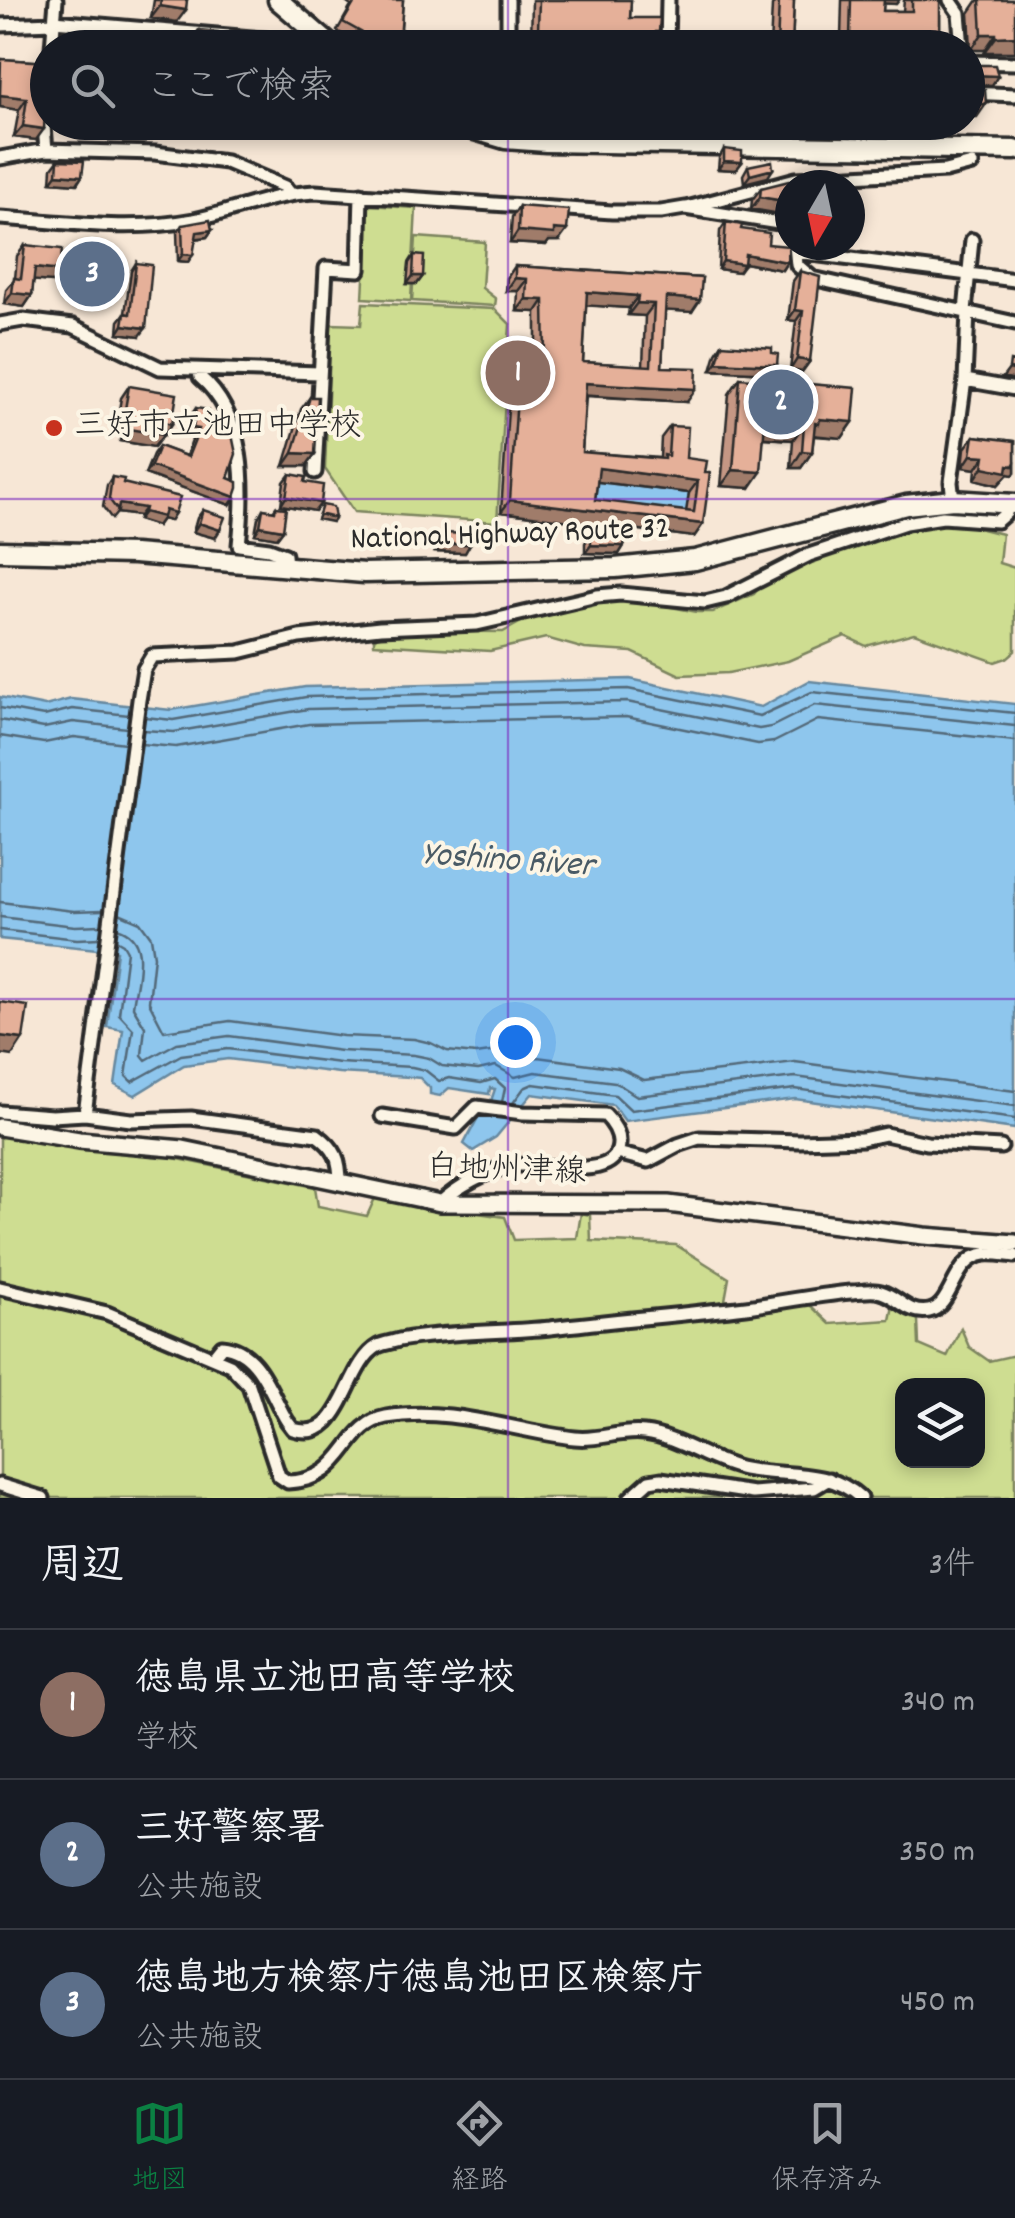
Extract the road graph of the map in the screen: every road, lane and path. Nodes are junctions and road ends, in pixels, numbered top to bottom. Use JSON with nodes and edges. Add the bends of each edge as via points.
{"nodes":[{"id":1,"x":56,"y":0,"type":"edge"},
{"id":2,"x":278,"y":0,"type":"edge"},
{"id":3,"x":508,"y":0,"type":"edge"},
{"id":4,"x":668,"y":0,"type":"edge"},
{"id":5,"x":950,"y":0,"type":"edge"},
{"id":6,"x":54,"y":22,"type":"junction"},
{"id":7,"x":0,"y":25,"type":"edge"},
{"id":8,"x":53,"y":30,"type":"edge"},
{"id":9,"x":152,"y":30,"type":"edge"},
{"id":10,"x":312,"y":30,"type":"edge"},
{"id":11,"x":508,"y":30,"type":"edge"},
{"id":12,"x":667,"y":30,"type":"edge"},
{"id":13,"x":960,"y":30,"type":"edge"},
{"id":14,"x":985,"y":62,"type":"edge"},
{"id":15,"x":1015,"y":63,"type":"edge"},
{"id":16,"x":985,"y":94,"type":"edge"},
{"id":17,"x":1015,"y":95,"type":"edge"},
{"id":18,"x":45,"y":140,"type":"edge"},
{"id":19,"x":616,"y":140,"type":"edge"},
{"id":20,"x":628,"y":141,"type":"joint"},
{"id":21,"x":46,"y":150,"type":"junction"},
{"id":22,"x":1015,"y":150,"type":"edge"},
{"id":23,"x":0,"y":158,"type":"edge"},
{"id":24,"x":972,"y":164,"type":"dead end"},
{"id":25,"x":290,"y":193,"type":"junction"},
{"id":26,"x":362,"y":194,"type":"junction"},
{"id":27,"x":685,"y":208,"type":"junction"},
{"id":28,"x":0,"y":218,"type":"edge"},
{"id":29,"x":775,"y":222,"type":"edge"},
{"id":30,"x":972,"y":240,"type":"dead end"},
{"id":31,"x":865,"y":259,"type":"edge"},
{"id":32,"x":797,"y":260,"type":"edge"},
{"id":33,"x":969,"y":275,"type":"junction"},
{"id":34,"x":1015,"y":280,"type":"edge"},
{"id":35,"x":967,"y":312,"type":"junction"},
{"id":36,"x":1015,"y":323,"type":"edge"},
{"id":37,"x":0,"y":324,"type":"edge"},
{"id":38,"x":199,"y":370,"type":"junction"},
{"id":39,"x":319,"y":373,"type":"junction"},
{"id":40,"x":965,"y":380,"type":"junction"},
{"id":41,"x":1015,"y":389,"type":"edge"},
{"id":42,"x":316,"y":472,"type":"dead end"},
{"id":43,"x":953,"y":500,"type":"junction"},
{"id":44,"x":1012,"y":503,"type":"edge"},
{"id":45,"x":0,"y":551,"type":"edge"},
{"id":46,"x":286,"y":566,"type":"junction"},
{"id":47,"x":0,"y":1112,"type":"edge"},
{"id":48,"x":85,"y":1114,"type":"junction"},
{"id":49,"x":382,"y":1116,"type":"dead end"},
{"id":50,"x":0,"y":1128,"type":"edge"},
{"id":51,"x":1001,"y":1148,"type":"dead end"},
{"id":52,"x":617,"y":1153,"type":"junction"},
{"id":53,"x":340,"y":1183,"type":"junction"},
{"id":54,"x":440,"y":1202,"type":"junction"},
{"id":55,"x":1015,"y":1243,"type":"edge"},
{"id":56,"x":1015,"y":1256,"type":"edge"},
{"id":57,"x":0,"y":1288,"type":"edge"},
{"id":58,"x":214,"y":1356,"type":"junction"},
{"id":59,"x":829,"y":1478,"type":"junction"},
{"id":60,"x":0,"y":1485,"type":"edge"},
{"id":61,"x":43,"y":1498,"type":"edge"},
{"id":62,"x":630,"y":1498,"type":"edge"},
{"id":63,"x":860,"y":1498,"type":"edge"}],
"edges":[{"from":1,"to":6,"type":"street"},
{"from":2,"to":10,"type":"main road"},
{"from":3,"to":11,"type":"street"},
{"from":4,"to":12,"type":"street"},
{"from":5,"to":13,"type":"street"},
{"from":6,"to":7,"type":"street"},
{"from":6,"to":8,"type":"street"},
{"from":6,"to":9,"type":"street"},
{"from":14,"to":15,"type":"street"},
{"from":16,"to":17,"type":"street"},
{"from":18,"to":21,"type":"street"},
{"from":19,"to":20,"type":"main road"},
{"from":20,"to":22,"type":"main road"},
{"from":21,"to":23,"type":"street"},
{"from":21,"to":25,"type":"street","via":[[226,162]]},
{"from":24,"to":27,"type":"street","via":[[796,180]]},
{"from":25,"to":26,"type":"street"},
{"from":25,"to":28,"type":"street","via":[[151,225]]},
{"from":26,"to":27,"type":"street","via":[[612,212]]},
{"from":26,"to":39,"type":"street","via":[[359,270],[326,268]]},
{"from":27,"to":29,"type":"street"},
{"from":30,"to":33,"type":"street"},
{"from":31,"to":33,"type":"street"},
{"from":32,"to":35,"type":"street","via":[[812,278]]},
{"from":33,"to":34,"type":"street"},
{"from":33,"to":35,"type":"street"},
{"from":35,"to":36,"type":"street"},
{"from":35,"to":40,"type":"street"},
{"from":37,"to":38,"type":"street","via":[[73,326],[160,368]]},
{"from":38,"to":39,"type":"street"},
{"from":38,"to":46,"type":"street","via":[[228,409],[237,438],[239,545],[286,555]]},
{"from":39,"to":42,"type":"street"},
{"from":40,"to":41,"type":"street"},
{"from":40,"to":43,"type":"street"},
{"from":43,"to":44,"type":"main road","name":"National Highway Route 32"},
{"from":43,"to":46,"type":"main road","name":"National Highway Route 32","via":[[906,505],[695,560],[615,568],[364,573]]},
{"from":44,"to":48,"type":"street","via":[[997,521],[905,523],[809,555],[705,602],[596,596],[477,624],[298,637],[238,652],[157,654],[144,669]]},
{"from":45,"to":46,"type":"main road","name":"National Highway Route 32"},
{"from":47,"to":48,"type":"street"},
{"from":48,"to":53,"type":"street","via":[[192,1118],[317,1135],[334,1147]]},
{"from":49,"to":52,"type":"street","via":[[456,1128],[478,1107],[604,1115],[615,1126]]},
{"from":50,"to":53,"type":"main road","name":"白地州津線","via":[[184,1149]]},
{"from":51,"to":52,"type":"street","via":[[885,1134],[800,1142],[699,1138],[648,1161]]},
{"from":52,"to":54,"type":"street","via":[[600,1167],[505,1167]]},
{"from":53,"to":54,"type":"main road","name":"白地州津線"},
{"from":54,"to":55,"type":"main road","name":"白地州津線","via":[[668,1204]]},
{"from":56,"to":58,"type":"street","via":[[970,1260],[940,1306],[927,1311],[909,1310],[874,1291],[819,1294],[390,1342],[366,1356],[333,1414],[314,1431],[286,1421],[254,1361],[228,1346]]},
{"from":57,"to":58,"type":"street","via":[[108,1313]]},
{"from":58,"to":59,"type":"street","via":[[249,1386],[278,1476],[288,1482],[326,1472],[378,1419],[440,1415],[576,1438],[647,1433],[744,1468]]},
{"from":59,"to":62,"type":"street","via":[[814,1488],[753,1493],[662,1479]]},
{"from":59,"to":63,"type":"street"},
{"from":60,"to":61,"type":"street"}]}
